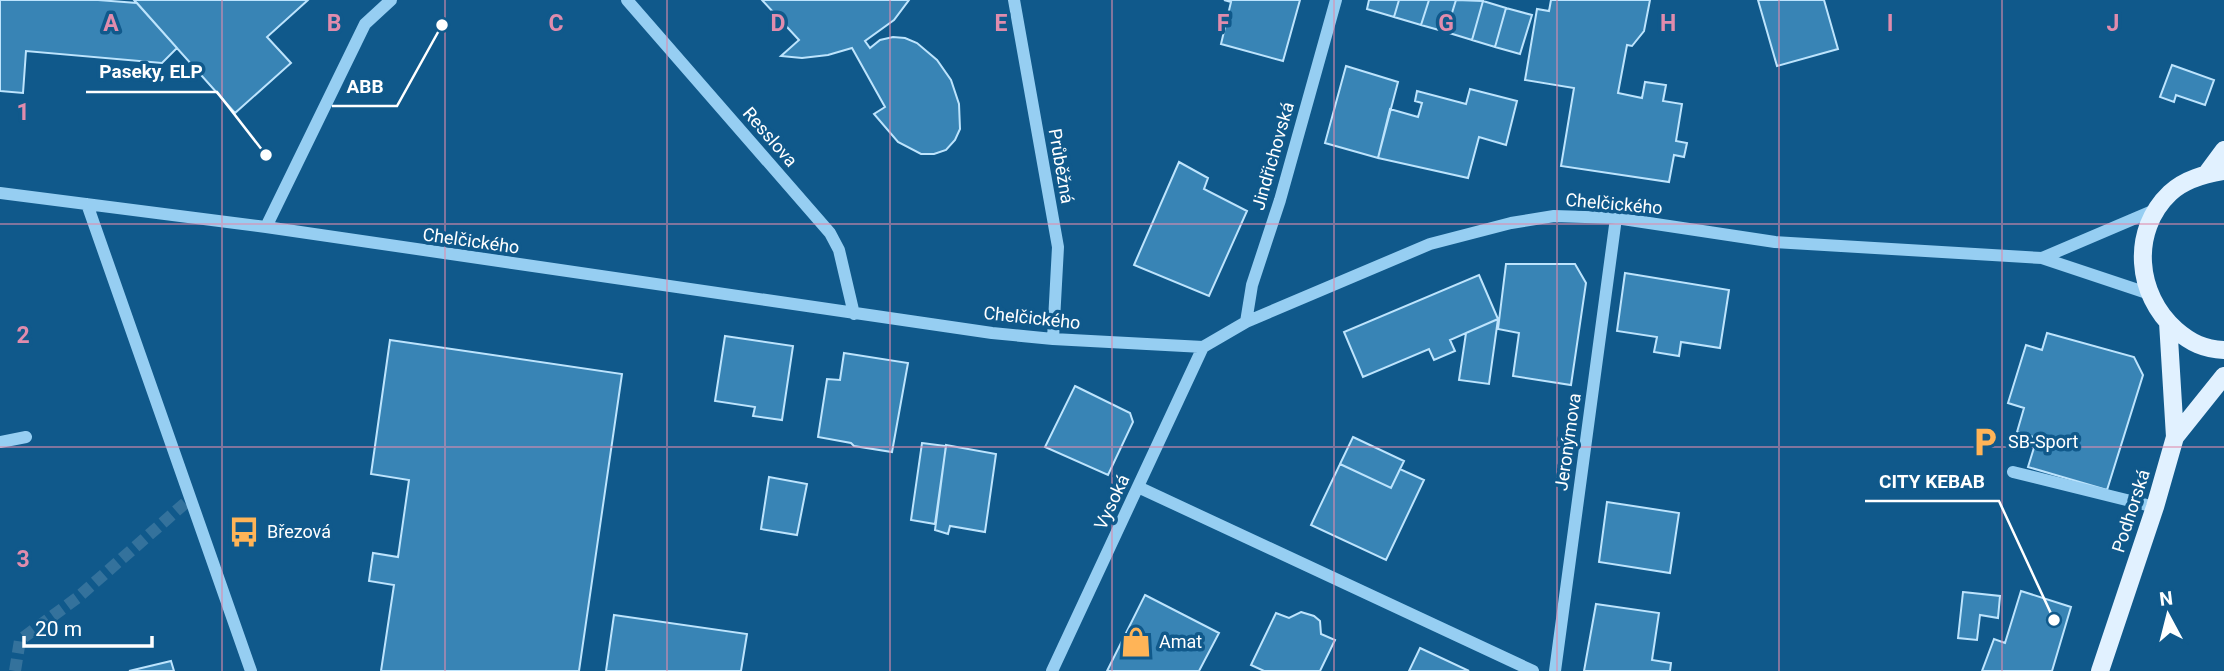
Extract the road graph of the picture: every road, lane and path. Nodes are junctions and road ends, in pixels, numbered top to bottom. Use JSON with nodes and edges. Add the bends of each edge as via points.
{"nodes":[{"id":1,"x":391,"y":0,"type":"edge"},
{"id":2,"x":627,"y":0,"type":"edge"},
{"id":3,"x":1014,"y":0,"type":"edge"},
{"id":4,"x":1336,"y":0,"type":"edge"},
{"id":5,"x":2224,"y":150,"type":"edge"},
{"id":6,"x":2216,"y":172,"type":"edge"},
{"id":7,"x":0,"y":193,"type":"edge"},
{"id":8,"x":87,"y":204,"type":"junction"},
{"id":9,"x":2157,"y":209,"type":"junction"},
{"id":10,"x":1616,"y":218,"type":"junction"},
{"id":11,"x":266,"y":227,"type":"junction"},
{"id":12,"x":2042,"y":258,"type":"junction"},
{"id":13,"x":2150,"y":294,"type":"junction"},
{"id":14,"x":854,"y":314,"type":"junction"},
{"id":15,"x":1246,"y":322,"type":"junction"},
{"id":16,"x":2168,"y":322,"type":"junction"},
{"id":17,"x":1053,"y":340,"type":"junction"},
{"id":18,"x":1203,"y":347,"type":"junction"},
{"id":19,"x":2224,"y":350,"type":"edge"},
{"id":20,"x":2224,"y":376,"type":"edge"},
{"id":21,"x":26,"y":437,"type":"dead end"},
{"id":22,"x":2175,"y":437,"type":"junction"},
{"id":23,"x":0,"y":442,"type":"edge"},
{"id":24,"x":2013,"y":472,"type":"dead end"},
{"id":25,"x":1138,"y":488,"type":"junction"},
{"id":26,"x":2155,"y":508,"type":"junction"},
{"id":27,"x":251,"y":671,"type":"edge"},
{"id":28,"x":1052,"y":671,"type":"edge"},
{"id":29,"x":1533,"y":671,"type":"edge"},
{"id":30,"x":1555,"y":671,"type":"edge"},
{"id":31,"x":2100,"y":671,"type":"edge"}],
"edges":[{"from":1,"to":11,"type":"street","via":[[365,24]]},
{"from":2,"to":14,"type":"street","name":"Resslova","via":[[830,233],[839,250]]},
{"from":3,"to":17,"type":"street","name":"Průběžná","via":[[1058,247]]},
{"from":4,"to":15,"type":"street","name":"Jindřichovská","via":[[1252,285]]},
{"from":5,"to":6,"type":"main road"},
{"from":6,"to":9,"type":"main road","via":[[2186,182]]},
{"from":7,"to":8,"type":"street","name":"Chelčického"},
{"from":8,"to":11,"type":"street","name":"Chelčického"},
{"from":8,"to":27,"type":"street"},
{"from":9,"to":12,"type":"street","name":"Chelčického"},
{"from":9,"to":13,"type":"main road","via":[[2141,258]]},
{"from":10,"to":12,"type":"street","name":"Chelčického","via":[[1775,242]]},
{"from":10,"to":15,"type":"street","name":"Chelčického","via":[[1554,216],[1430,244]]},
{"from":10,"to":30,"type":"street","name":"Jeronýmova"},
{"from":11,"to":14,"type":"street","name":"Chelčického"},
{"from":12,"to":13,"type":"street","name":"Chelčického"},
{"from":13,"to":16,"type":"main road"},
{"from":14,"to":17,"type":"street","name":"Chelčického"},
{"from":15,"to":18,"type":"street","name":"Chelčického"},
{"from":16,"to":19,"type":"main road","via":[[2200,347]]},
{"from":16,"to":22,"type":"main road"},
{"from":17,"to":18,"type":"street","name":"Chelčického"},
{"from":18,"to":25,"type":"street","name":"Vysoká"},
{"from":20,"to":22,"type":"main road","name":"Podhorská"},
{"from":21,"to":23,"type":"street"},
{"from":22,"to":26,"type":"main road","name":"Podhorská"},
{"from":24,"to":26,"type":"street"},
{"from":25,"to":28,"type":"street","name":"Vysoká"},
{"from":25,"to":29,"type":"street"},
{"from":26,"to":31,"type":"main road","name":"Podhorská"}]}
